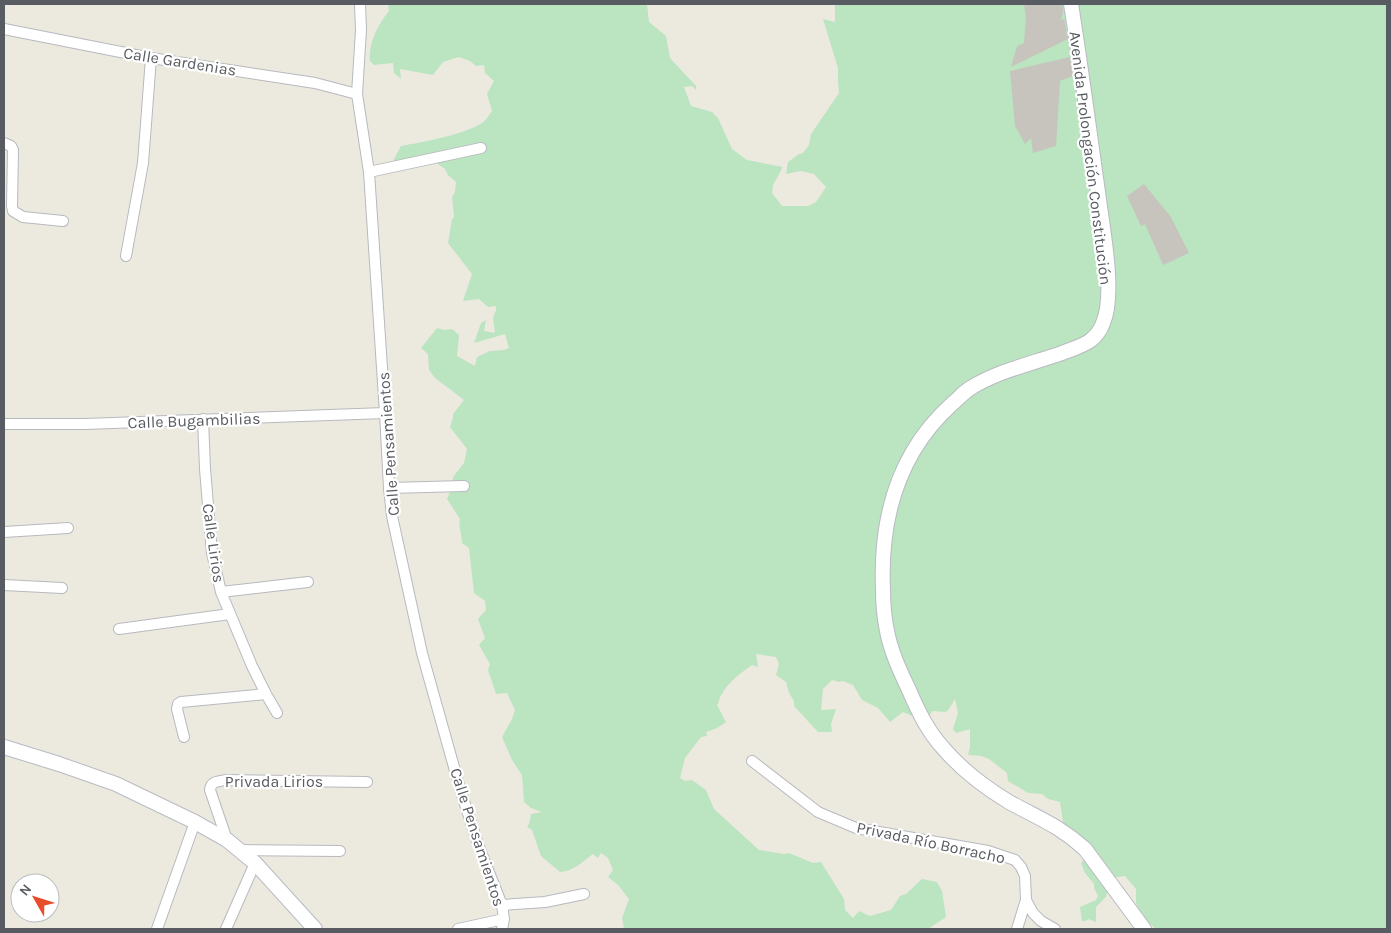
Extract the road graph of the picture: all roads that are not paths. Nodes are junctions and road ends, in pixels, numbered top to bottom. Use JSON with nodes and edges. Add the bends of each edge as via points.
{"nodes":[{"id":1,"x":360,"y":4,"type":"edge"},
{"id":2,"x":1071,"y":4,"type":"edge"},
{"id":3,"x":4,"y":29,"type":"edge"},
{"id":4,"x":151,"y":58,"type":"junction"},
{"id":5,"x":357,"y":94,"type":"junction"},
{"id":6,"x":4,"y":143,"type":"edge"},
{"id":7,"x":481,"y":148,"type":"dead end"},
{"id":8,"x":369,"y":172,"type":"junction"},
{"id":9,"x":63,"y":221,"type":"dead end"},
{"id":10,"x":126,"y":256,"type":"dead end"},
{"id":11,"x":385,"y":414,"type":"junction"},
{"id":12,"x":203,"y":420,"type":"junction"},
{"id":13,"x":4,"y":424,"type":"edge"},
{"id":14,"x":464,"y":486,"type":"dead end"},
{"id":15,"x":389,"y":488,"type":"junction"},
{"id":16,"x":68,"y":528,"type":"dead end"},
{"id":17,"x":4,"y":532,"type":"edge"},
{"id":18,"x":308,"y":582,"type":"dead end"},
{"id":19,"x":4,"y":585,"type":"edge"},
{"id":20,"x":62,"y":588,"type":"dead end"},
{"id":21,"x":221,"y":592,"type":"junction"},
{"id":22,"x":230,"y":614,"type":"junction"},
{"id":23,"x":120,"y":629,"type":"dead end"},
{"id":24,"x":266,"y":694,"type":"junction"},
{"id":25,"x":277,"y":713,"type":"dead end"},
{"id":26,"x":184,"y":738,"type":"dead end"},
{"id":27,"x":4,"y":747,"type":"edge"},
{"id":28,"x":752,"y":761,"type":"dead end"},
{"id":29,"x":367,"y":782,"type":"dead end"},
{"id":30,"x":195,"y":822,"type":"junction"},
{"id":31,"x":227,"y":840,"type":"junction"},
{"id":32,"x":238,"y":850,"type":"junction"},
{"id":33,"x":340,"y":851,"type":"dead end"},
{"id":34,"x":255,"y":864,"type":"junction"},
{"id":35,"x":584,"y":894,"type":"dead end"},
{"id":36,"x":1026,"y":900,"type":"junction"},
{"id":37,"x":502,"y":905,"type":"junction"},
{"id":38,"x":503,"y":924,"type":"edge"},
{"id":39,"x":157,"y":929,"type":"edge"},
{"id":40,"x":226,"y":929,"type":"edge"},
{"id":41,"x":315,"y":929,"type":"edge"},
{"id":42,"x":458,"y":929,"type":"edge"},
{"id":43,"x":1017,"y":929,"type":"edge"},
{"id":44,"x":1055,"y":929,"type":"edge"},
{"id":45,"x":1144,"y":929,"type":"edge"}],
"edges":[{"from":1,"to":5,"type":"street","name":"Calle Pensamientos"},
{"from":2,"to":45,"type":"main road","name":"Avenida Prolongación Constitución","via":[[1104,236],[1108,273],[1107,314],[1097,334],[1089,341],[996,375],[968,390],[924,435],[907,460],[891,502],[883,548],[884,612],[901,675],[935,739],[986,787],[1076,840]]},
{"from":3,"to":4,"type":"street","name":"Calle Gardenias"},
{"from":4,"to":5,"type":"street","name":"Calle Gardenias","via":[[315,83]]},
{"from":4,"to":10,"type":"street","via":[[143,163]]},
{"from":5,"to":8,"type":"street","name":"Calle Pensamientos"},
{"from":6,"to":9,"type":"street","via":[[13,150],[13,211],[23,216]]},
{"from":7,"to":8,"type":"street"},
{"from":8,"to":11,"type":"street","name":"Calle Pensamientos"},
{"from":11,"to":12,"type":"street","name":"Calle Bugambilias"},
{"from":11,"to":15,"type":"street","name":"Calle Pensamientos"},
{"from":12,"to":13,"type":"street","name":"Calle Bugambilias"},
{"from":12,"to":21,"type":"street","name":"Calle Lirios","via":[[212,553]]},
{"from":14,"to":15,"type":"street"},
{"from":15,"to":37,"type":"street","name":"Calle Pensamientos","via":[[392,516],[425,661],[461,792]]},
{"from":16,"to":17,"type":"street"},
{"from":18,"to":21,"type":"street"},
{"from":19,"to":20,"type":"street"},
{"from":21,"to":22,"type":"street","name":"Calle Lirios"},
{"from":22,"to":23,"type":"street"},
{"from":22,"to":24,"type":"street","name":"Calle Lirios"},
{"from":24,"to":25,"type":"street","name":"Calle Lirios"},
{"from":24,"to":26,"type":"street","via":[[181,702],[177,709]]},
{"from":27,"to":30,"type":"main road","via":[[116,784]]},
{"from":28,"to":36,"type":"street","name":"Privada Río Borracho","via":[[818,812],[856,828],[988,851],[1015,860],[1025,876]]},
{"from":29,"to":31,"type":"street","name":"Privada Lirios","via":[[215,782],[210,790]]},
{"from":30,"to":31,"type":"main road"},
{"from":30,"to":39,"type":"street"},
{"from":31,"to":32,"type":"main road"},
{"from":32,"to":33,"type":"street"},
{"from":32,"to":34,"type":"main road"},
{"from":34,"to":40,"type":"street"},
{"from":34,"to":41,"type":"main road"},
{"from":35,"to":37,"type":"street","via":[[545,902]]},
{"from":36,"to":43,"type":"street"},
{"from":36,"to":44,"type":"street","via":[[1033,913]]},
{"from":37,"to":38,"type":"street","name":"Calle Pensamientos"},
{"from":38,"to":42,"type":"street"}]}
